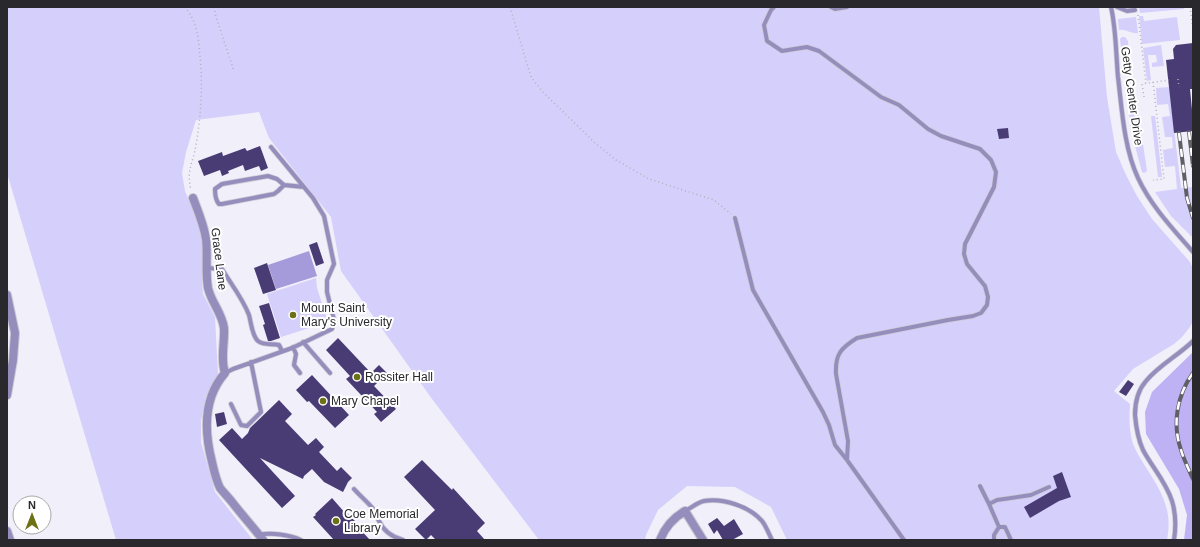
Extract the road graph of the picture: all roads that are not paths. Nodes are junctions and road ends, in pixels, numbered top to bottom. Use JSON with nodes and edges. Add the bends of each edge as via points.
{"nodes":[{"id":1,"x":774,"y":7,"type":"edge"},
{"id":2,"x":831,"y":7,"type":"edge"},
{"id":3,"x":846,"y":7,"type":"edge"},
{"id":4,"x":1111,"y":7,"type":"edge"},
{"id":5,"x":1116,"y":7,"type":"edge"},
{"id":6,"x":1137,"y":12,"type":"road end"},
{"id":7,"x":1113,"y":19,"type":"junction"},
{"id":8,"x":271,"y":147,"type":"dead end"},
{"id":9,"x":284,"y":185,"type":"junction"},
{"id":10,"x":304,"y":187,"type":"junction"},
{"id":11,"x":193,"y":198,"type":"road end"},
{"id":12,"x":735,"y":218,"type":"road end"},
{"id":13,"x":1193,"y":252,"type":"edge"},
{"id":14,"x":207,"y":268,"type":"junction"},
{"id":15,"x":7,"y":295,"type":"edge"},
{"id":16,"x":1193,"y":341,"type":"edge"},
{"id":17,"x":303,"y":342,"type":"junction"},
{"id":18,"x":293,"y":347,"type":"junction"},
{"id":19,"x":282,"y":352,"type":"junction"},
{"id":20,"x":251,"y":362,"type":"junction"},
{"id":21,"x":226,"y":373,"type":"junction"},
{"id":22,"x":300,"y":373,"type":"dead end"},
{"id":23,"x":330,"y":373,"type":"dead end"},
{"id":24,"x":7,"y":395,"type":"edge"},
{"id":25,"x":231,"y":404,"type":"dead end"},
{"id":26,"x":847,"y":460,"type":"junction"},
{"id":27,"x":980,"y":486,"type":"dead end"},
{"id":28,"x":1048,"y":487,"type":"dead end"},
{"id":29,"x":354,"y":489,"type":"dead end"},
{"id":30,"x":989,"y":504,"type":"junction"},
{"id":31,"x":685,"y":511,"type":"junction"},
{"id":32,"x":999,"y":527,"type":"junction"},
{"id":33,"x":7,"y":531,"type":"edge"},
{"id":34,"x":261,"y":538,"type":"edge"},
{"id":35,"x":295,"y":539,"type":"edge"},
{"id":36,"x":10,"y":540,"type":"edge"},
{"id":37,"x":301,"y":540,"type":"edge"},
{"id":38,"x":403,"y":540,"type":"edge"},
{"id":39,"x":660,"y":540,"type":"edge"},
{"id":40,"x":703,"y":540,"type":"edge"},
{"id":41,"x":772,"y":540,"type":"edge"},
{"id":42,"x":904,"y":540,"type":"edge"},
{"id":43,"x":994,"y":540,"type":"edge"},
{"id":44,"x":1011,"y":540,"type":"edge"},
{"id":45,"x":1174,"y":540,"type":"edge"}],
"edges":[{"from":1,"to":26,"type":"lane","via":[[764,25],[768,41],[782,51],[808,47],[819,51],[882,97],[899,105],[928,129],[980,149],[991,160],[996,172],[994,187],[965,244],[967,264],[985,286],[988,297],[987,305],[981,312],[972,316],[857,338],[838,353],[835,363],[848,441]]},
{"from":2,"to":3,"type":"lane"},
{"from":4,"to":7,"type":"lane","name":"Getty Center Drive"},
{"from":5,"to":6,"type":"lane"},
{"from":5,"to":7,"type":"lane","name":"Getty Center Drive"},
{"from":7,"to":13,"type":"lane","name":"Getty Center Drive","via":[[1124,126],[1135,171],[1150,199]]},
{"from":8,"to":10,"type":"lane"},
{"from":9,"to":9,"type":"lane","via":[[268,176],[222,184],[215,189],[215,194],[217,202],[222,204],[274,194]]},
{"from":9,"to":10,"type":"lane"},
{"from":10,"to":17,"type":"lane","via":[[324,216],[334,264],[327,280],[327,292],[334,320],[332,329]]},
{"from":11,"to":14,"type":"street","name":"Grace Lane","via":[[204,228]]},
{"from":12,"to":26,"type":"lane","via":[[753,290],[823,412],[835,445]]},
{"from":14,"to":19,"type":"lane","via":[[222,269],[247,310],[256,339],[266,344],[279,345]]},
{"from":14,"to":21,"type":"street","name":"Grace Lane","via":[[209,289],[224,328],[223,365]]},
{"from":15,"to":24,"type":"street","via":[[15,333]]},
{"from":16,"to":45,"type":"lane","via":[[1146,381],[1136,401],[1135,411],[1140,444],[1172,499],[1176,520]]},
{"from":17,"to":18,"type":"lane"},
{"from":17,"to":23,"type":"lane"},
{"from":18,"to":19,"type":"lane"},
{"from":18,"to":22,"type":"lane","via":[[296,354],[294,365]]},
{"from":19,"to":20,"type":"lane"},
{"from":20,"to":21,"type":"lane"},
{"from":20,"to":25,"type":"lane","via":[[261,412],[247,426],[242,426]]},
{"from":21,"to":34,"type":"street","via":[[210,398],[206,431],[208,448],[220,487]]},
{"from":26,"to":42,"type":"lane"},
{"from":27,"to":30,"type":"lane"},
{"from":28,"to":30,"type":"lane","via":[[1031,495],[997,500]]},
{"from":29,"to":38,"type":"lane","via":[[376,513],[383,528],[389,534]]},
{"from":30,"to":32,"type":"lane"},
{"from":31,"to":39,"type":"street","via":[[667,525]]},
{"from":31,"to":40,"type":"street"},
{"from":31,"to":41,"type":"lane","via":[[703,501],[732,503],[746,508],[762,521]]},
{"from":32,"to":43,"type":"lane"},
{"from":32,"to":44,"type":"lane","via":[[1005,527]]},
{"from":33,"to":36,"type":"street"},
{"from":34,"to":35,"type":"lane","via":[[263,534],[286,535]]},
{"from":35,"to":37,"type":"lane"}]}
